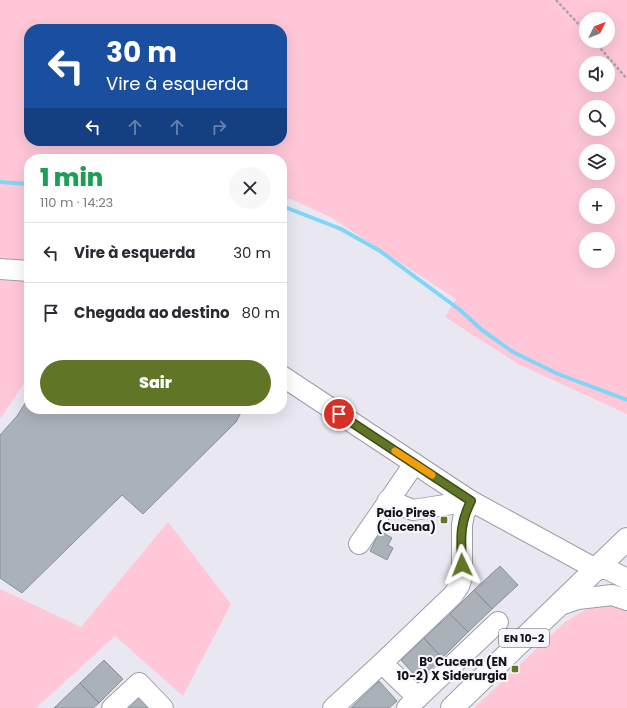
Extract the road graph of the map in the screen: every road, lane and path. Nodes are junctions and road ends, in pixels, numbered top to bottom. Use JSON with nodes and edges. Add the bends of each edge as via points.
{"nodes":[{"id":1,"x":556,"y":0,"type":"edge"},
{"id":2,"x":579,"y":25,"type":"edge"},
{"id":3,"x":600,"y":48,"type":"edge"},
{"id":4,"x":627,"y":79,"type":"edge"},
{"id":5,"x":0,"y":269,"type":"edge"},
{"id":6,"x":24,"y":271,"type":"edge"},
{"id":7,"x":287,"y":379,"type":"edge"},
{"id":8,"x":414,"y":464,"type":"junction"},
{"id":9,"x":388,"y":500,"type":"junction"},
{"id":10,"x":471,"y":501,"type":"junction"},
{"id":11,"x":627,"y":540,"type":"edge"},
{"id":12,"x":359,"y":544,"type":"dead end"},
{"id":13,"x":596,"y":569,"type":"junction"},
{"id":14,"x":627,"y":573,"type":"edge"},
{"id":15,"x":627,"y":579,"type":"edge"},
{"id":16,"x":619,"y":598,"type":"edge"},
{"id":17,"x":557,"y":606,"type":"junction"},
{"id":18,"x":498,"y":622,"type":"dead end"},
{"id":19,"x":382,"y":663,"type":"junction"},
{"id":20,"x":412,"y":703,"type":"edge"},
{"id":21,"x":112,"y":708,"type":"edge"},
{"id":22,"x":164,"y":708,"type":"edge"},
{"id":23,"x":332,"y":708,"type":"edge"},
{"id":24,"x":452,"y":708,"type":"edge"}],
"edges":[{"from":1,"to":2,"type":"path"},
{"from":3,"to":4,"type":"path"},
{"from":5,"to":6,"type":"street"},
{"from":7,"to":8,"type":"street"},
{"from":8,"to":9,"type":"street"},
{"from":8,"to":10,"type":"street"},
{"from":9,"to":10,"type":"street","via":[[413,510]]},
{"from":9,"to":12,"type":"street"},
{"from":10,"to":13,"type":"street"},
{"from":10,"to":19,"type":"street","via":[[462,525],[462,577],[459,586],[453,595]]},
{"from":11,"to":13,"type":"main road","number":"EN 10-2"},
{"from":11,"to":14,"type":"street","via":[[621,553],[621,564]]},
{"from":13,"to":15,"type":"street","via":[[607,569]]},
{"from":13,"to":16,"type":"street","via":[[603,585]]},
{"from":13,"to":17,"type":"main road","number":"EN 10-2"},
{"from":16,"to":17,"type":"street","via":[[578,599]]},
{"from":17,"to":24,"type":"main road","number":"EN 10-2"},
{"from":18,"to":20,"type":"street"},
{"from":19,"to":20,"type":"street"},
{"from":19,"to":23,"type":"street"},
{"from":21,"to":22,"type":"street","via":[[139,683]]}]}
